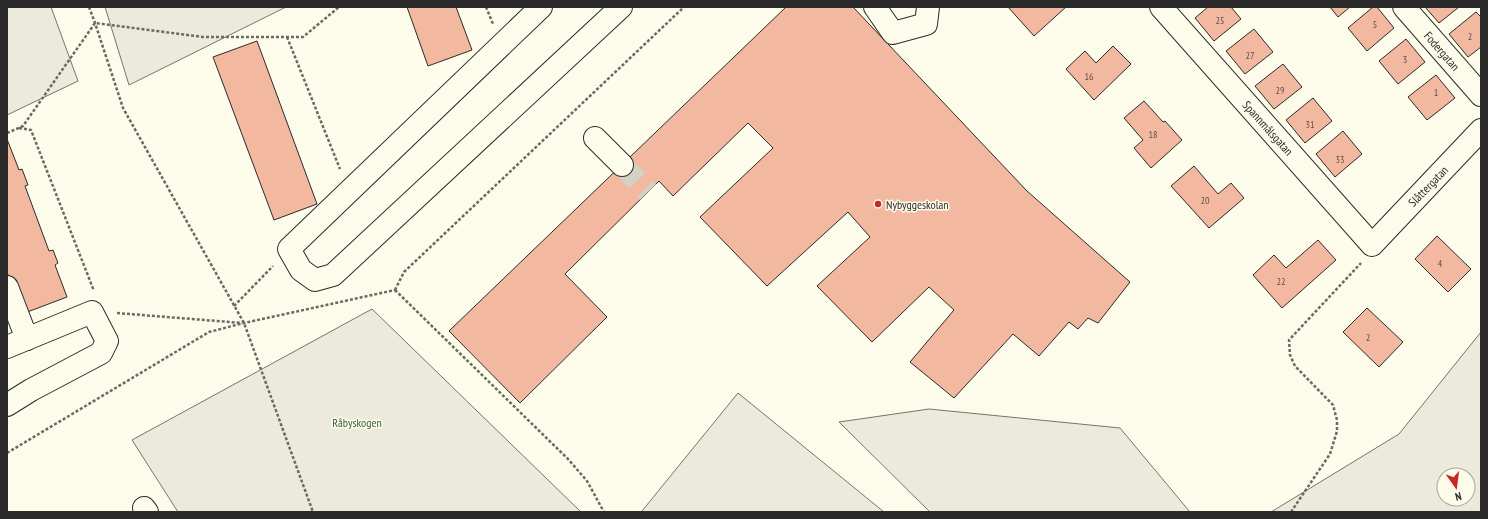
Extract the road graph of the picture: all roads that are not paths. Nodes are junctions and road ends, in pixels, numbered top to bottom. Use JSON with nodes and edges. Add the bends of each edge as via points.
{"nodes":[{"id":1,"x":541,"y":7,"type":"edge"},
{"id":2,"x":621,"y":7,"type":"edge"},
{"id":3,"x":875,"y":7,"type":"edge"},
{"id":4,"x":928,"y":7,"type":"edge"},
{"id":5,"x":1161,"y":7,"type":"edge"},
{"id":6,"x":1404,"y":7,"type":"edge"},
{"id":7,"x":1481,"y":95,"type":"edge"},
{"id":8,"x":1481,"y":130,"type":"edge"},
{"id":9,"x":595,"y":138,"type":"dead end"},
{"id":10,"x":622,"y":165,"type":"tunnel mouth"},
{"id":11,"x":1373,"y":243,"type":"joint"},
{"id":12,"x":7,"y":288,"type":"edge"},
{"id":13,"x":17,"y":343,"type":"edge"},
{"id":14,"x":7,"y":405,"type":"edge"}],
"edges":[{"from":1,"to":2,"type":"street","via":[[289,249],[301,270],[315,280],[333,275]]},
{"from":3,"to":4,"type":"street","via":[[894,33],[926,24]]},
{"from":5,"to":11,"type":"street","name":"Spannmålsgatan"},
{"from":6,"to":7,"type":"street","name":"Fodergatan"},
{"from":8,"to":11,"type":"street","name":"Slåttergatan"},
{"from":9,"to":10,"type":"street"},
{"from":12,"to":13,"type":"street"},
{"from":13,"to":14,"type":"street","via":[[92,312],[107,341],[102,353]]}]}
